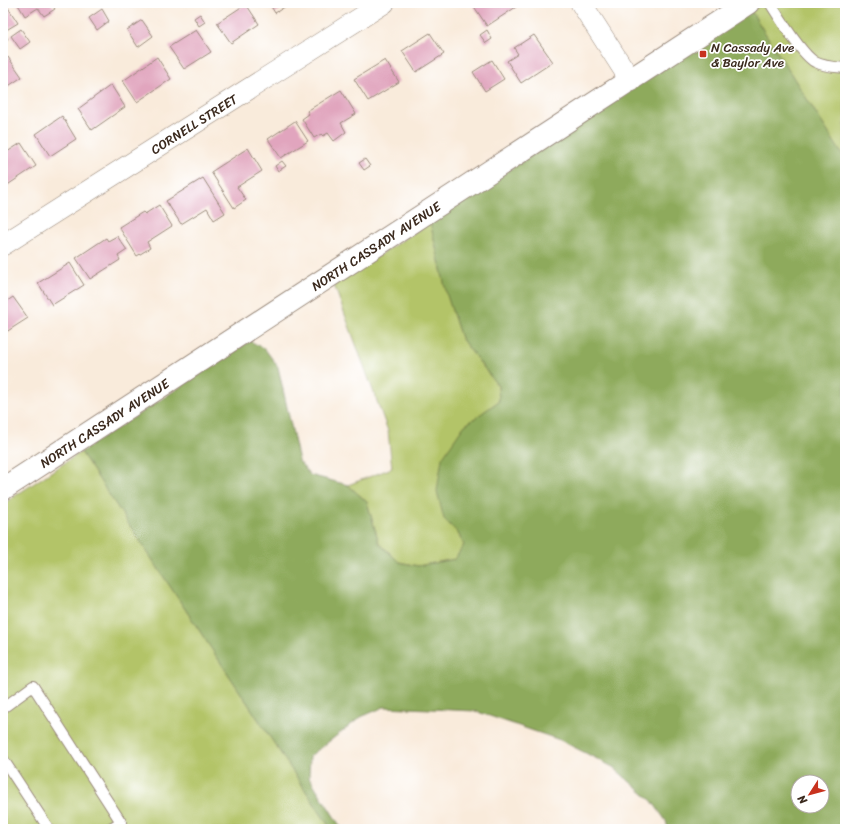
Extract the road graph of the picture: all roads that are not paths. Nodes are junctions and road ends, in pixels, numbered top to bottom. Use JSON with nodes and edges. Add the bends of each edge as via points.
{"nodes":[{"id":1,"x":384,"y":3,"type":"edge"},
{"id":2,"x":581,"y":3,"type":"edge"},
{"id":3,"x":748,"y":3,"type":"edge"},
{"id":4,"x":770,"y":3,"type":"edge"},
{"id":5,"x":845,"y":68,"type":"edge"},
{"id":6,"x":631,"y":81,"type":"junction"},
{"id":7,"x":3,"y":245,"type":"edge"},
{"id":8,"x":3,"y":489,"type":"edge"},
{"id":9,"x":3,"y":708,"type":"edge"},
{"id":10,"x":3,"y":759,"type":"edge"},
{"id":11,"x":49,"y":829,"type":"edge"},
{"id":12,"x":109,"y":829,"type":"edge"}],
"edges":[{"from":1,"to":7,"type":"street","name":"CORNELL STREET"},
{"from":2,"to":6,"type":"street"},
{"from":3,"to":6,"type":"main road","name":"NORTH CASSADY AVENUE"},
{"from":4,"to":5,"type":"lane","via":[[791,36],[814,61],[828,67]]},
{"from":6,"to":8,"type":"main road","name":"NORTH CASSADY AVENUE"},
{"from":9,"to":12,"type":"lane","via":[[33,686],[121,822]]},
{"from":10,"to":11,"type":"lane"}]}
